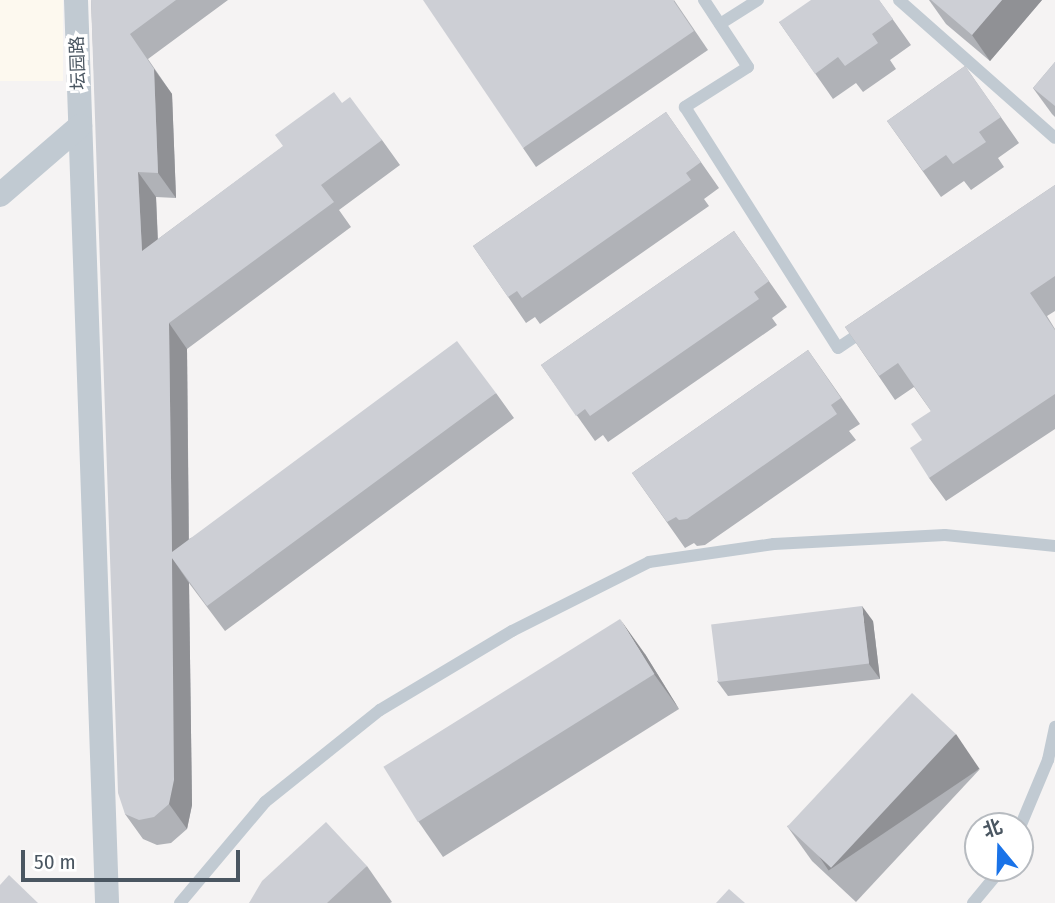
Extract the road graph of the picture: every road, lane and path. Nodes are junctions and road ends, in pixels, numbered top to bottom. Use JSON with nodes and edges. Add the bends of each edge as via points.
{"nodes":[{"id":1,"x":76,"y":0,"type":"edge"},
{"id":2,"x":704,"y":0,"type":"edge"},
{"id":3,"x":758,"y":0,"type":"edge"},
{"id":4,"x":899,"y":0,"type":"edge"},
{"id":5,"x":720,"y":24,"type":"junction"},
{"id":6,"x":80,"y":126,"type":"junction"},
{"id":7,"x":1055,"y":138,"type":"edge"},
{"id":8,"x":0,"y":195,"type":"edge"},
{"id":9,"x":873,"y":325,"type":"edge"},
{"id":10,"x":1055,"y":546,"type":"edge"},
{"id":11,"x":1055,"y":727,"type":"edge"},
{"id":12,"x":1026,"y":812,"type":"edge"},
{"id":13,"x":990,"y":882,"type":"edge"},
{"id":14,"x":107,"y":903,"type":"edge"},
{"id":15,"x":180,"y":903,"type":"edge"},
{"id":16,"x":973,"y":903,"type":"edge"}],
"edges":[{"from":1,"to":6,"type":"street","name":"坛园路"},
{"from":2,"to":5,"type":"lane"},
{"from":3,"to":5,"type":"lane"},
{"from":4,"to":7,"type":"lane"},
{"from":5,"to":9,"type":"lane","via":[[748,67],[685,107],[838,348]]},
{"from":6,"to":8,"type":"street"},
{"from":6,"to":14,"type":"street","name":"坛园路"},
{"from":10,"to":15,"type":"lane","via":[[945,535],[774,544],[649,562],[512,631],[380,710],[265,802]]},
{"from":11,"to":12,"type":"lane","via":[[1048,760]]},
{"from":13,"to":16,"type":"lane"}]}
